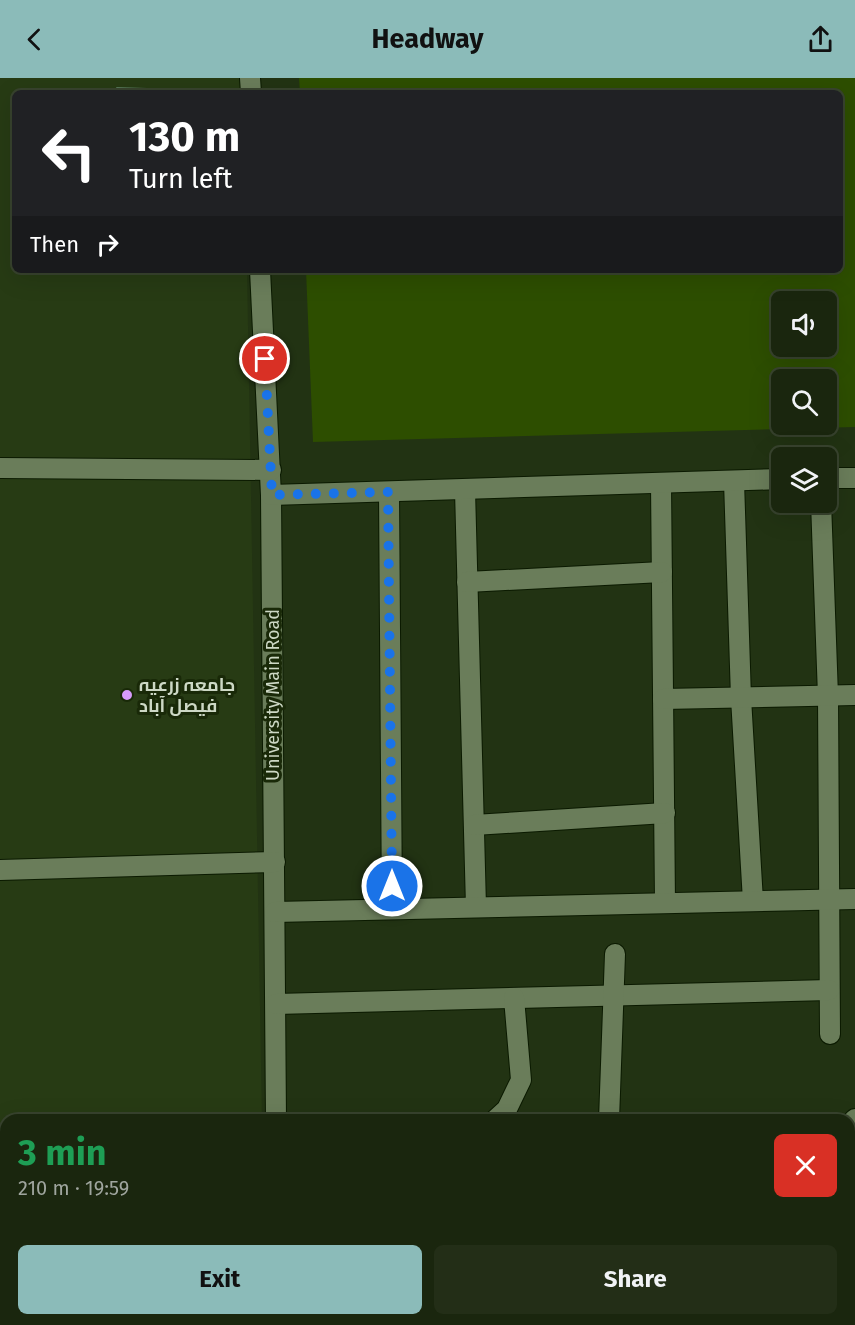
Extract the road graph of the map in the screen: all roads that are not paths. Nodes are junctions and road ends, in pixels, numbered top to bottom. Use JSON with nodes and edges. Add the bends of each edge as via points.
{"nodes":[{"id":1,"x":260,"y":273,"type":"edge"},
{"id":2,"x":0,"y":468,"type":"edge"},
{"id":3,"x":271,"y":470,"type":"junction"},
{"id":4,"x":837,"y":478,"type":"edge"},
{"id":5,"x":855,"y":478,"type":"edge"},
{"id":6,"x":771,"y":479,"type":"edge"},
{"id":7,"x":734,"y":481,"type":"junction"},
{"id":8,"x":661,"y":483,"type":"junction"},
{"id":9,"x":465,"y":490,"type":"junction"},
{"id":10,"x":388,"y":492,"type":"junction"},
{"id":11,"x":272,"y":495,"type":"junction"},
{"id":12,"x":821,"y":513,"type":"edge"},
{"id":13,"x":662,"y":572,"type":"junction"},
{"id":14,"x":467,"y":582,"type":"junction"},
{"id":15,"x":855,"y":695,"type":"edge"},
{"id":16,"x":828,"y":696,"type":"junction"},
{"id":17,"x":741,"y":698,"type":"junction"},
{"id":18,"x":663,"y":699,"type":"junction"},
{"id":19,"x":665,"y":813,"type":"junction"},
{"id":20,"x":474,"y":825,"type":"junction"},
{"id":21,"x":274,"y":862,"type":"junction"},
{"id":22,"x":0,"y":870,"type":"edge"},
{"id":23,"x":855,"y":899,"type":"edge"},
{"id":24,"x":830,"y":900,"type":"junction"},
{"id":25,"x":753,"y":901,"type":"junction"},
{"id":26,"x":665,"y":903,"type":"junction"},
{"id":27,"x":476,"y":907,"type":"junction"},
{"id":28,"x":392,"y":909,"type":"junction"},
{"id":29,"x":275,"y":912,"type":"junction"},
{"id":30,"x":615,"y":954,"type":"dead end"},
{"id":31,"x":829,"y":990,"type":"junction"},
{"id":32,"x":613,"y":995,"type":"junction"},
{"id":33,"x":514,"y":998,"type":"junction"},
{"id":34,"x":276,"y":1004,"type":"junction"},
{"id":35,"x":830,"y":1034,"type":"dead end"},
{"id":36,"x":276,"y":1114,"type":"edge"},
{"id":37,"x":501,"y":1114,"type":"edge"},
{"id":38,"x":609,"y":1114,"type":"edge"}],
"edges":[{"from":1,"to":3,"type":"street","name":"University Main Road"},
{"from":2,"to":3,"type":"street"},
{"from":3,"to":11,"type":"street","name":"University Main Road"},
{"from":4,"to":5,"type":"street"},
{"from":6,"to":7,"type":"street"},
{"from":7,"to":8,"type":"street"},
{"from":7,"to":17,"type":"street"},
{"from":8,"to":9,"type":"street"},
{"from":8,"to":13,"type":"street"},
{"from":9,"to":10,"type":"street"},
{"from":9,"to":14,"type":"street"},
{"from":10,"to":11,"type":"street"},
{"from":10,"to":28,"type":"street"},
{"from":11,"to":21,"type":"street","name":"University Main Road"},
{"from":12,"to":16,"type":"street"},
{"from":13,"to":14,"type":"street"},
{"from":13,"to":18,"type":"street"},
{"from":14,"to":20,"type":"street"},
{"from":15,"to":16,"type":"street"},
{"from":16,"to":17,"type":"street"},
{"from":16,"to":24,"type":"street"},
{"from":17,"to":18,"type":"street"},
{"from":17,"to":25,"type":"street"},
{"from":18,"to":19,"type":"street"},
{"from":19,"to":20,"type":"street"},
{"from":19,"to":26,"type":"street"},
{"from":20,"to":27,"type":"street"},
{"from":21,"to":22,"type":"street"},
{"from":21,"to":29,"type":"street","name":"University Main Road"},
{"from":23,"to":24,"type":"street"},
{"from":24,"to":25,"type":"street"},
{"from":24,"to":31,"type":"street"},
{"from":25,"to":26,"type":"street"},
{"from":26,"to":27,"type":"street"},
{"from":27,"to":28,"type":"street"},
{"from":28,"to":29,"type":"street"},
{"from":29,"to":34,"type":"street","name":"University Main Road"},
{"from":30,"to":32,"type":"street"},
{"from":31,"to":32,"type":"street"},
{"from":31,"to":35,"type":"street"},
{"from":32,"to":33,"type":"street"},
{"from":32,"to":38,"type":"street"},
{"from":33,"to":34,"type":"street"},
{"from":33,"to":37,"type":"street","via":[[521,1080]]},
{"from":34,"to":36,"type":"street","name":"University Main Road"}]}
